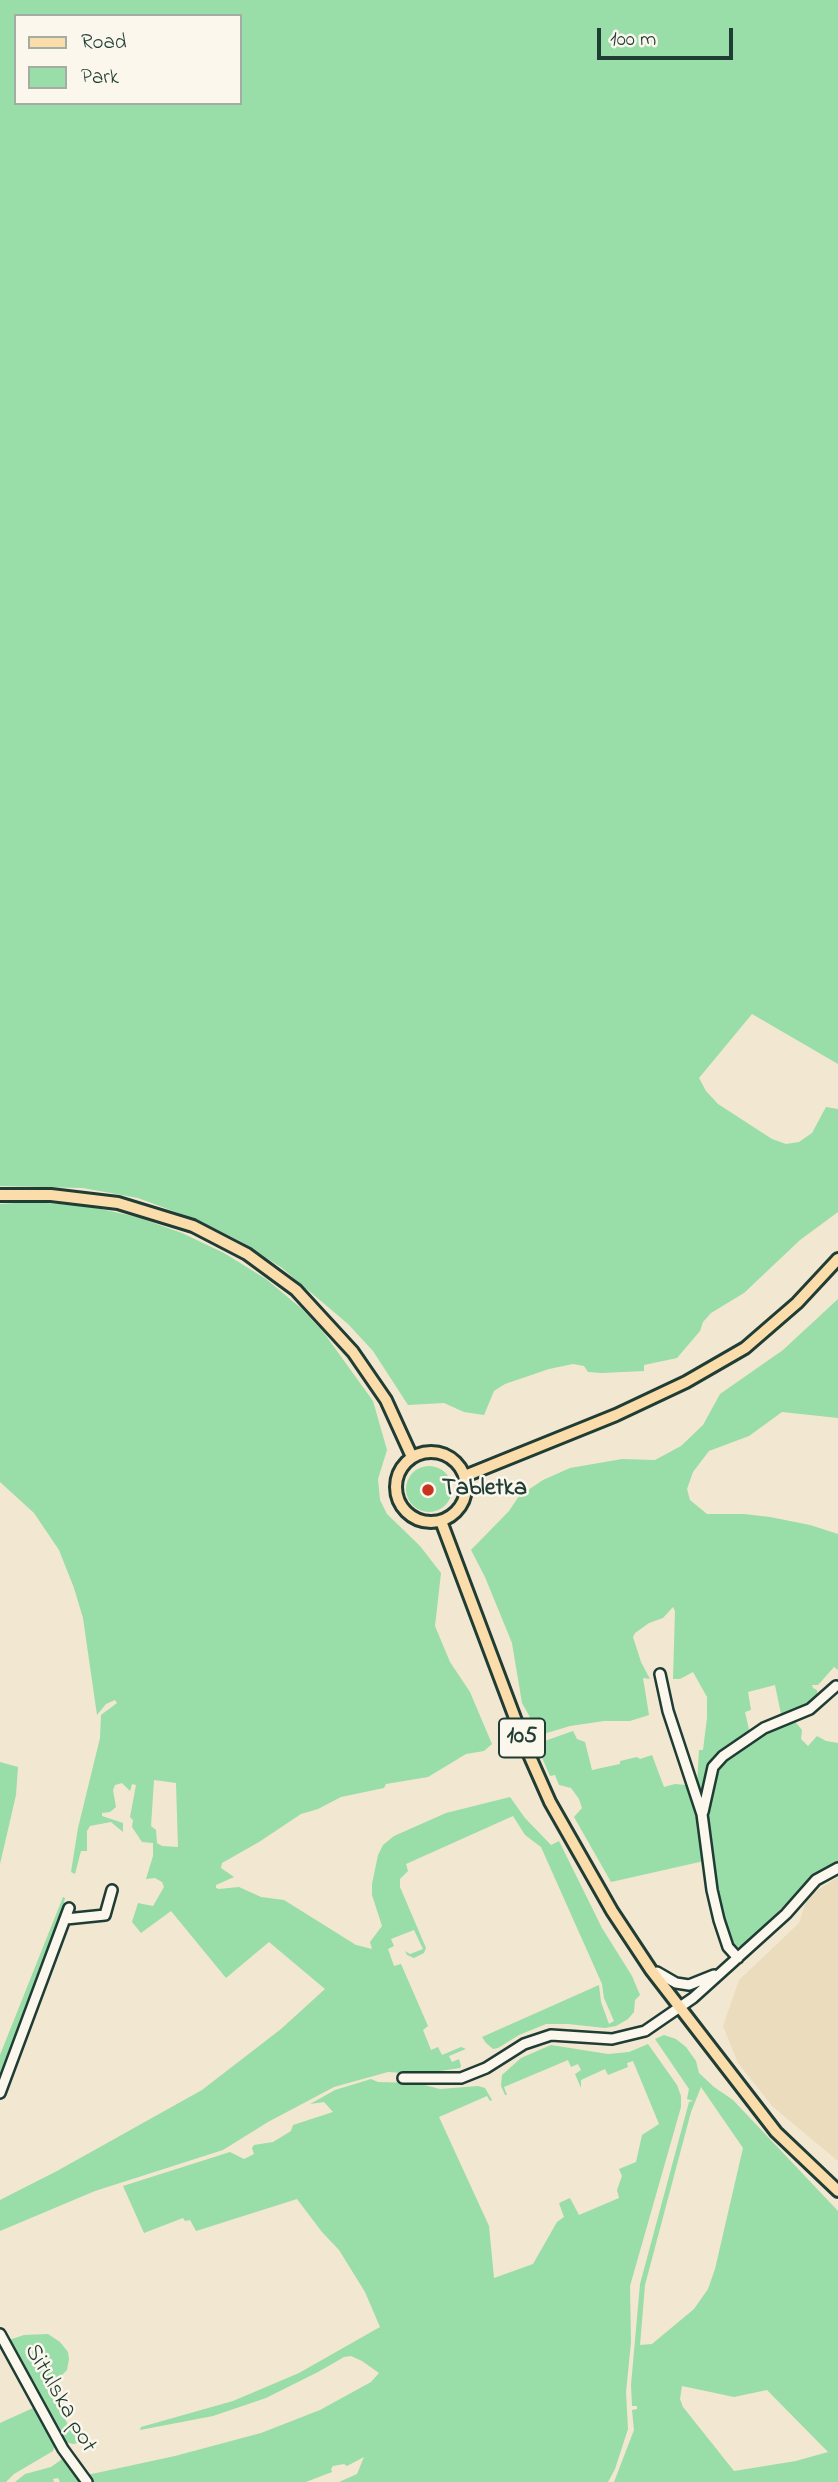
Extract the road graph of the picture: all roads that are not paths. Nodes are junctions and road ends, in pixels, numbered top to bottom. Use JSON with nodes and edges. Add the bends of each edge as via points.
{"nodes":[{"id":1,"x":0,"y":1195,"type":"edge"},
{"id":2,"x":838,"y":1259,"type":"edge"},
{"id":3,"x":412,"y":1457,"type":"junction"},
{"id":4,"x":465,"y":1476,"type":"junction"},
{"id":5,"x":441,"y":1521,"type":"junction"},
{"id":6,"x":660,"y":1674,"type":"dead end"},
{"id":7,"x":836,"y":1686,"type":"edge"},
{"id":8,"x":702,"y":1814,"type":"junction"},
{"id":9,"x":838,"y":1868,"type":"edge"},
{"id":10,"x":112,"y":1890,"type":"dead end"},
{"id":11,"x":69,"y":1908,"type":"dead end"},
{"id":12,"x":66,"y":1919,"type":"junction"},
{"id":13,"x":632,"y":1941,"type":"junction"},
{"id":14,"x":738,"y":1958,"type":"junction"},
{"id":15,"x":726,"y":1969,"type":"junction"},
{"id":16,"x":679,"y":2007,"type":"junction"},
{"id":17,"x":403,"y":2078,"type":"dead end"},
{"id":18,"x":0,"y":2092,"type":"edge"},
{"id":19,"x":838,"y":2191,"type":"edge"},
{"id":20,"x":0,"y":2334,"type":"edge"},
{"id":21,"x":87,"y":2482,"type":"edge"}],
"edges":[{"from":1,"to":3,"type":"main road","via":[[118,1203],[193,1226],[247,1254],[296,1290],[353,1352],[386,1400]]},
{"from":2,"to":4,"type":"main road","via":[[745,1348],[616,1415]]},
{"from":3,"to":4,"type":"main road","via":[[432,1451],[443,1454],[460,1466]]},
{"from":3,"to":5,"type":"main road","via":[[403,1465],[395,1485],[401,1507],[419,1521]]},
{"from":4,"to":5,"type":"main road","via":[[467,1487],[460,1509]]},
{"from":5,"to":13,"type":"main road","number":"105","via":[[545,1792]]},
{"from":6,"to":8,"type":"street"},
{"from":7,"to":8,"type":"street","via":[[810,1709],[764,1728],[723,1756],[713,1767]]},
{"from":8,"to":14,"type":"street","via":[[719,1920],[728,1947]]},
{"from":9,"to":14,"type":"street","via":[[816,1880]]},
{"from":10,"to":12,"type":"street","via":[[105,1915]]},
{"from":11,"to":12,"type":"street"},
{"from":12,"to":18,"type":"street"},
{"from":13,"to":15,"type":"street","via":[[656,1972],[676,1983],[690,1985]]},
{"from":13,"to":16,"type":"main road","number":"105"},
{"from":14,"to":15,"type":"street"},
{"from":15,"to":16,"type":"street"},
{"from":16,"to":17,"type":"street","via":[[645,2031],[627,2036],[551,2035],[524,2044],[461,2078]]},
{"from":16,"to":19,"type":"main road","number":"105","via":[[776,2132]]},
{"from":20,"to":21,"type":"street","name":"Situlska pot","via":[[63,2449]]}]}
